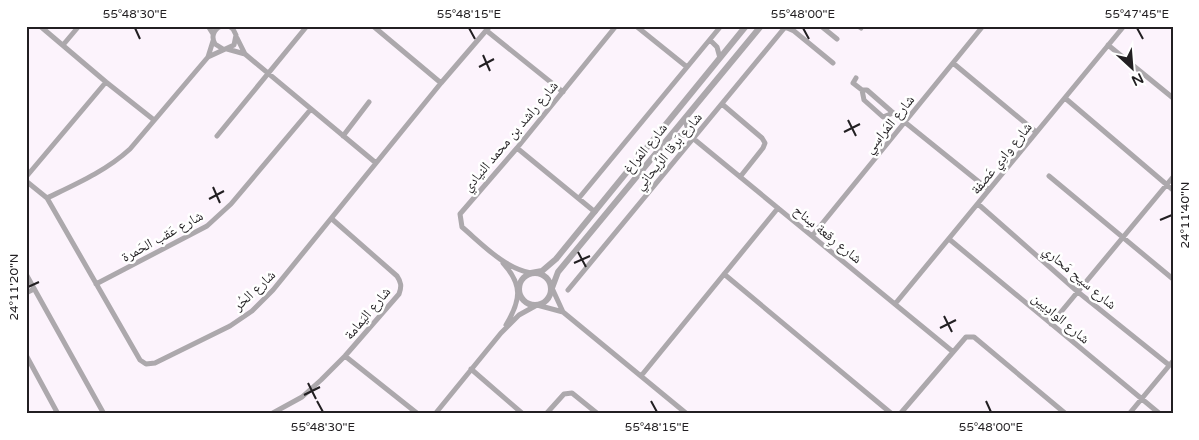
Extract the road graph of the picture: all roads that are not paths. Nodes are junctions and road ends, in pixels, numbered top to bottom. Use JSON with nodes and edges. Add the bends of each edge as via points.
{"nodes":[{"id":1,"x":40,"y":26,"type":"edge"},
{"id":2,"x":79,"y":26,"type":"edge"},
{"id":3,"x":208,"y":26,"type":"edge"},
{"id":4,"x":220,"y":26,"type":"edge"},
{"id":5,"x":229,"y":26,"type":"edge"},
{"id":6,"x":307,"y":26,"type":"edge"},
{"id":7,"x":373,"y":26,"type":"edge"},
{"id":8,"x":616,"y":26,"type":"edge"},
{"id":9,"x":636,"y":26,"type":"edge"},
{"id":10,"x":721,"y":26,"type":"edge"},
{"id":11,"x":746,"y":26,"type":"edge"},
{"id":12,"x":761,"y":26,"type":"edge"},
{"id":13,"x":821,"y":26,"type":"edge"},
{"id":14,"x":984,"y":26,"type":"edge"},
{"id":15,"x":1124,"y":26,"type":"edge"},
{"id":16,"x":786,"y":27,"type":"edge"},
{"id":17,"x":488,"y":29,"type":"edge"},
{"id":18,"x":236,"y":32,"type":"edge"},
{"id":19,"x":213,"y":34,"type":"junction"},
{"id":20,"x":837,"y":39,"type":"dead end"},
{"id":21,"x":710,"y":40,"type":"junction"},
{"id":22,"x":214,"y":41,"type":"junction"},
{"id":23,"x":63,"y":45,"type":"junction"},
{"id":24,"x":716,"y":45,"type":"junction"},
{"id":25,"x":731,"y":45,"type":"junction"},
{"id":26,"x":1108,"y":45,"type":"junction"},
{"id":27,"x":225,"y":49,"type":"junction"},
{"id":28,"x":245,"y":54,"type":"junction"},
{"id":29,"x":208,"y":56,"type":"junction"},
{"id":30,"x":720,"y":58,"type":"junction"},
{"id":31,"x":833,"y":63,"type":"dead end"},
{"id":32,"x":953,"y":63,"type":"junction"},
{"id":33,"x":687,"y":67,"type":"junction"},
{"id":34,"x":268,"y":73,"type":"junction"},
{"id":35,"x":856,"y":78,"type":"dead end"},
{"id":36,"x":106,"y":82,"type":"junction"},
{"id":37,"x":441,"y":83,"type":"junction"},
{"id":38,"x":862,"y":90,"type":"junction"},
{"id":39,"x":562,"y":92,"type":"junction"},
{"id":40,"x":1065,"y":98,"type":"junction"},
{"id":41,"x":1173,"y":98,"type":"edge"},
{"id":42,"x":369,"y":102,"type":"dead end"},
{"id":43,"x":722,"y":104,"type":"junction"},
{"id":44,"x":310,"y":109,"type":"junction"},
{"id":45,"x":893,"y":113,"type":"junction"},
{"id":46,"x":685,"y":119,"type":"junction"},
{"id":47,"x":154,"y":120,"type":"junction"},
{"id":48,"x":905,"y":122,"type":"junction"},
{"id":49,"x":1036,"y":132,"type":"junction"},
{"id":50,"x":217,"y":136,"type":"dead end"},
{"id":51,"x":343,"y":136,"type":"junction"},
{"id":52,"x":671,"y":136,"type":"junction"},
{"id":53,"x":691,"y":137,"type":"junction"},
{"id":54,"x":517,"y":148,"type":"junction"},
{"id":55,"x":376,"y":164,"type":"junction"},
{"id":56,"x":1048,"y":176,"type":"dead end"},
{"id":57,"x":26,"y":177,"type":"edge"},
{"id":58,"x":740,"y":177,"type":"junction"},
{"id":59,"x":1173,"y":177,"type":"edge"},
{"id":60,"x":26,"y":181,"type":"edge"},
{"id":61,"x":1167,"y":184,"type":"junction"},
{"id":62,"x":988,"y":190,"type":"junction"},
{"id":63,"x":1173,"y":190,"type":"edge"},
{"id":64,"x":47,"y":198,"type":"junction"},
{"id":65,"x":579,"y":198,"type":"junction"},
{"id":66,"x":978,"y":204,"type":"junction"},
{"id":67,"x":778,"y":208,"type":"junction"},
{"id":68,"x":594,"y":212,"type":"junction"},
{"id":69,"x":332,"y":219,"type":"junction"},
{"id":70,"x":812,"y":236,"type":"junction"},
{"id":71,"x":1123,"y":238,"type":"junction"},
{"id":72,"x":949,"y":239,"type":"junction"},
{"id":73,"x":498,"y":257,"type":"junction"},
{"id":74,"x":531,"y":273,"type":"junction"},
{"id":75,"x":26,"y":274,"type":"edge"},
{"id":76,"x":724,"y":274,"type":"junction"},
{"id":77,"x":1173,"y":279,"type":"edge"},
{"id":78,"x":96,"y":284,"type":"junction"},
{"id":79,"x":552,"y":288,"type":"junction"},
{"id":80,"x":34,"y":289,"type":"junction"},
{"id":81,"x":518,"y":289,"type":"junction"},
{"id":82,"x":568,"y":290,"type":"dead end"},
{"id":83,"x":1078,"y":292,"type":"junction"},
{"id":84,"x":26,"y":293,"type":"edge"},
{"id":85,"x":895,"y":304,"type":"junction"},
{"id":86,"x":537,"y":305,"type":"junction"},
{"id":87,"x":563,"y":312,"type":"junction"},
{"id":88,"x":1051,"y":324,"type":"junction"},
{"id":89,"x":501,"y":334,"type":"junction"},
{"id":90,"x":952,"y":351,"type":"junction"},
{"id":91,"x":26,"y":355,"type":"edge"},
{"id":92,"x":345,"y":356,"type":"junction"},
{"id":93,"x":1171,"y":363,"type":"edge"},
{"id":94,"x":471,"y":369,"type":"junction"},
{"id":95,"x":641,"y":376,"type":"junction"},
{"id":96,"x":1142,"y":399,"type":"junction"},
{"id":97,"x":58,"y":414,"type":"edge"},
{"id":98,"x":104,"y":414,"type":"edge"},
{"id":99,"x":271,"y":414,"type":"edge"},
{"id":100,"x":418,"y":414,"type":"edge"},
{"id":101,"x":435,"y":414,"type":"edge"},
{"id":102,"x":523,"y":414,"type":"edge"},
{"id":103,"x":546,"y":414,"type":"edge"},
{"id":104,"x":598,"y":414,"type":"edge"},
{"id":105,"x":687,"y":414,"type":"edge"},
{"id":106,"x":892,"y":414,"type":"edge"},
{"id":107,"x":900,"y":414,"type":"edge"},
{"id":108,"x":1066,"y":414,"type":"edge"},
{"id":109,"x":1129,"y":414,"type":"edge"},
{"id":110,"x":1160,"y":414,"type":"edge"}],
"edges":[{"from":1,"to":23,"type":"street"},
{"from":2,"to":23,"type":"street"},
{"from":3,"to":19,"type":"street"},
{"from":4,"to":19,"type":"street"},
{"from":5,"to":18,"type":"street"},
{"from":6,"to":34,"type":"street"},
{"from":7,"to":37,"type":"street"},
{"from":8,"to":39,"type":"street","name":"شارع راشد بن محمد النيادي"},
{"from":9,"to":33,"type":"street"},
{"from":10,"to":21,"type":"street"},
{"from":11,"to":25,"type":"street","name":"شارع المَراغ"},
{"from":12,"to":46,"type":"street","name":"شارع المَراغ"},
{"from":13,"to":20,"type":"street"},
{"from":14,"to":32,"type":"street","name":"شارع المَراسِي"},
{"from":15,"to":26,"type":"street","name":"شارع وادِي عَصفة"},
{"from":16,"to":31,"type":"street","name":"شارع بَرقا الرِّيحانِي"},
{"from":16,"to":43,"type":"street","name":"شارع بَرقا الرِّيحانِي"},
{"from":17,"to":37,"type":"street","name":"شارع الحُر"},
{"from":17,"to":39,"type":"street"},
{"from":18,"to":27,"type":"street","via":[[234,45]]},
{"from":18,"to":28,"type":"street"},
{"from":19,"to":22,"type":"street"},
{"from":21,"to":24,"type":"street"},
{"from":21,"to":33,"type":"street"},
{"from":22,"to":27,"type":"street"},
{"from":22,"to":29,"type":"street"},
{"from":23,"to":36,"type":"street"},
{"from":24,"to":25,"type":"street"},
{"from":24,"to":30,"type":"street"},
{"from":25,"to":30,"type":"street","name":"شارع المَراغ"},
{"from":26,"to":40,"type":"street","name":"شارع وادِي عَصفة"},
{"from":26,"to":41,"type":"street"},
{"from":27,"to":28,"type":"street"},
{"from":27,"to":29,"type":"street"},
{"from":28,"to":34,"type":"street"},
{"from":29,"to":47,"type":"street"},
{"from":30,"to":68,"type":"street","name":"شارع المَراغ"},
{"from":32,"to":48,"type":"street","name":"شارع المَراسِي"},
{"from":32,"to":49,"type":"street"},
{"from":33,"to":65,"type":"street"},
{"from":34,"to":44,"type":"street"},
{"from":34,"to":50,"type":"street"},
{"from":35,"to":38,"type":"street","via":[[853,83]]},
{"from":36,"to":47,"type":"street"},
{"from":36,"to":57,"type":"street"},
{"from":37,"to":55,"type":"street","name":"شارع الحُر"},
{"from":38,"to":45,"type":"street","via":[[867,90]]},
{"from":38,"to":45,"type":"street","via":[[864,100],[883,117]]},
{"from":39,"to":54,"type":"street","name":"شارع راشد بن محمد النيادي"},
{"from":40,"to":49,"type":"street","name":"شارع وادِي عَصفة"},
{"from":40,"to":61,"type":"street"},
{"from":42,"to":51,"type":"street"},
{"from":43,"to":53,"type":"street","name":"شارع بَرقا الرِّيحانِي"},
{"from":43,"to":58,"type":"street","via":[[765,143]]},
{"from":44,"to":51,"type":"street"},
{"from":44,"to":78,"type":"street","name":"شارع عَقب الحَمرة","via":[[231,204],[207,226]]},
{"from":45,"to":48,"type":"street"},
{"from":46,"to":52,"type":"street","name":"شارع المَراغ"},
{"from":46,"to":53,"type":"street"},
{"from":47,"to":64,"type":"street","via":[[116,161]]},
{"from":48,"to":62,"type":"street"},
{"from":48,"to":70,"type":"street","name":"شارع المَراسِي"},
{"from":49,"to":62,"type":"street","name":"شارع وادِي عَصفة"},
{"from":51,"to":55,"type":"street"},
{"from":52,"to":53,"type":"street"},
{"from":52,"to":79,"type":"street","name":"شارع المَراغ","via":[[558,272]]},
{"from":53,"to":58,"type":"street","name":"شارع رِقعة سِناح"},
{"from":53,"to":82,"type":"street","name":"شارع بَرقا الرِّيحانِي"},
{"from":54,"to":65,"type":"street"},
{"from":54,"to":73,"type":"street","name":"شارع راشد بن محمد النيادي","via":[[460,214],[462,227]]},
{"from":55,"to":69,"type":"street","name":"شارع الحُر"},
{"from":56,"to":71,"type":"street"},
{"from":58,"to":67,"type":"street","name":"شارع رِقعة سِناح"},
{"from":59,"to":61,"type":"street"},
{"from":60,"to":64,"type":"street","name":"شارع الحُر"},
{"from":61,"to":63,"type":"street"},
{"from":61,"to":71,"type":"street"},
{"from":62,"to":66,"type":"street","name":"شارع وادِي عَصفة"},
{"from":64,"to":78,"type":"street","name":"شارع الحُر"},
{"from":65,"to":68,"type":"street"},
{"from":66,"to":72,"type":"street","name":"شارع وادِي عَصفة"},
{"from":66,"to":83,"type":"street","name":"شارع سيح مَحاري"},
{"from":67,"to":70,"type":"street","name":"شارع رِقعة سِناح"},
{"from":67,"to":76,"type":"street"},
{"from":68,"to":74,"type":"street","name":"شارع المَراغ","via":[[556,259],[542,271]]},
{"from":69,"to":78,"type":"street","name":"شارع الحُر","via":[[252,311],[230,326],[151,364],[140,360]]},
{"from":69,"to":92,"type":"street","name":"شارع اليَمامة","via":[[397,276],[401,285],[399,294]]},
{"from":70,"to":85,"type":"street","name":"شارع رِقعة سِناح"},
{"from":71,"to":77,"type":"street"},
{"from":71,"to":83,"type":"street"},
{"from":72,"to":85,"type":"street","name":"شارع وادِي عَصفة"},
{"from":72,"to":88,"type":"street","name":"شارع الوادِيين"},
{"from":73,"to":74,"type":"street","name":"شارع راشد بن محمد النيادي","via":[[517,269]]},
{"from":73,"to":81,"type":"street","name":"شارع راشد بن محمد النيادي","via":[[513,275]]},
{"from":74,"to":79,"type":"street","via":[[547,277]]},
{"from":74,"to":81,"type":"street","via":[[524,276]]},
{"from":75,"to":80,"type":"street"},
{"from":76,"to":95,"type":"street"},
{"from":76,"to":106,"type":"street"},
{"from":79,"to":86,"type":"street","via":[[548,300]]},
{"from":79,"to":87,"type":"street"},
{"from":80,"to":84,"type":"street"},
{"from":80,"to":98,"type":"street"},
{"from":81,"to":86,"type":"street","via":[[524,301]]},
{"from":81,"to":89,"type":"street","via":[[516,308]]},
{"from":83,"to":88,"type":"street"},
{"from":83,"to":93,"type":"street","name":"شارع سيح مَحاري"},
{"from":85,"to":90,"type":"street","name":"شارع رِقعة سِناح"},
{"from":86,"to":87,"type":"street"},
{"from":86,"to":89,"type":"street","via":[[519,315]]},
{"from":87,"to":95,"type":"street"},
{"from":88,"to":96,"type":"street","name":"شارع الوادِيين"},
{"from":89,"to":94,"type":"street"},
{"from":90,"to":107,"type":"street"},
{"from":90,"to":108,"type":"street","via":[[966,337],[974,337]]},
{"from":91,"to":97,"type":"street"},
{"from":92,"to":99,"type":"street","name":"شارع اليَمامة","via":[[302,397]]},
{"from":92,"to":100,"type":"street"},
{"from":93,"to":96,"type":"street"},
{"from":94,"to":101,"type":"street"},
{"from":94,"to":102,"type":"street"},
{"from":95,"to":105,"type":"street"},
{"from":96,"to":109,"type":"street"},
{"from":96,"to":110,"type":"street","name":"شارع الوادِيين"},
{"from":103,"to":104,"type":"street","via":[[564,394],[572,393]]}]}
